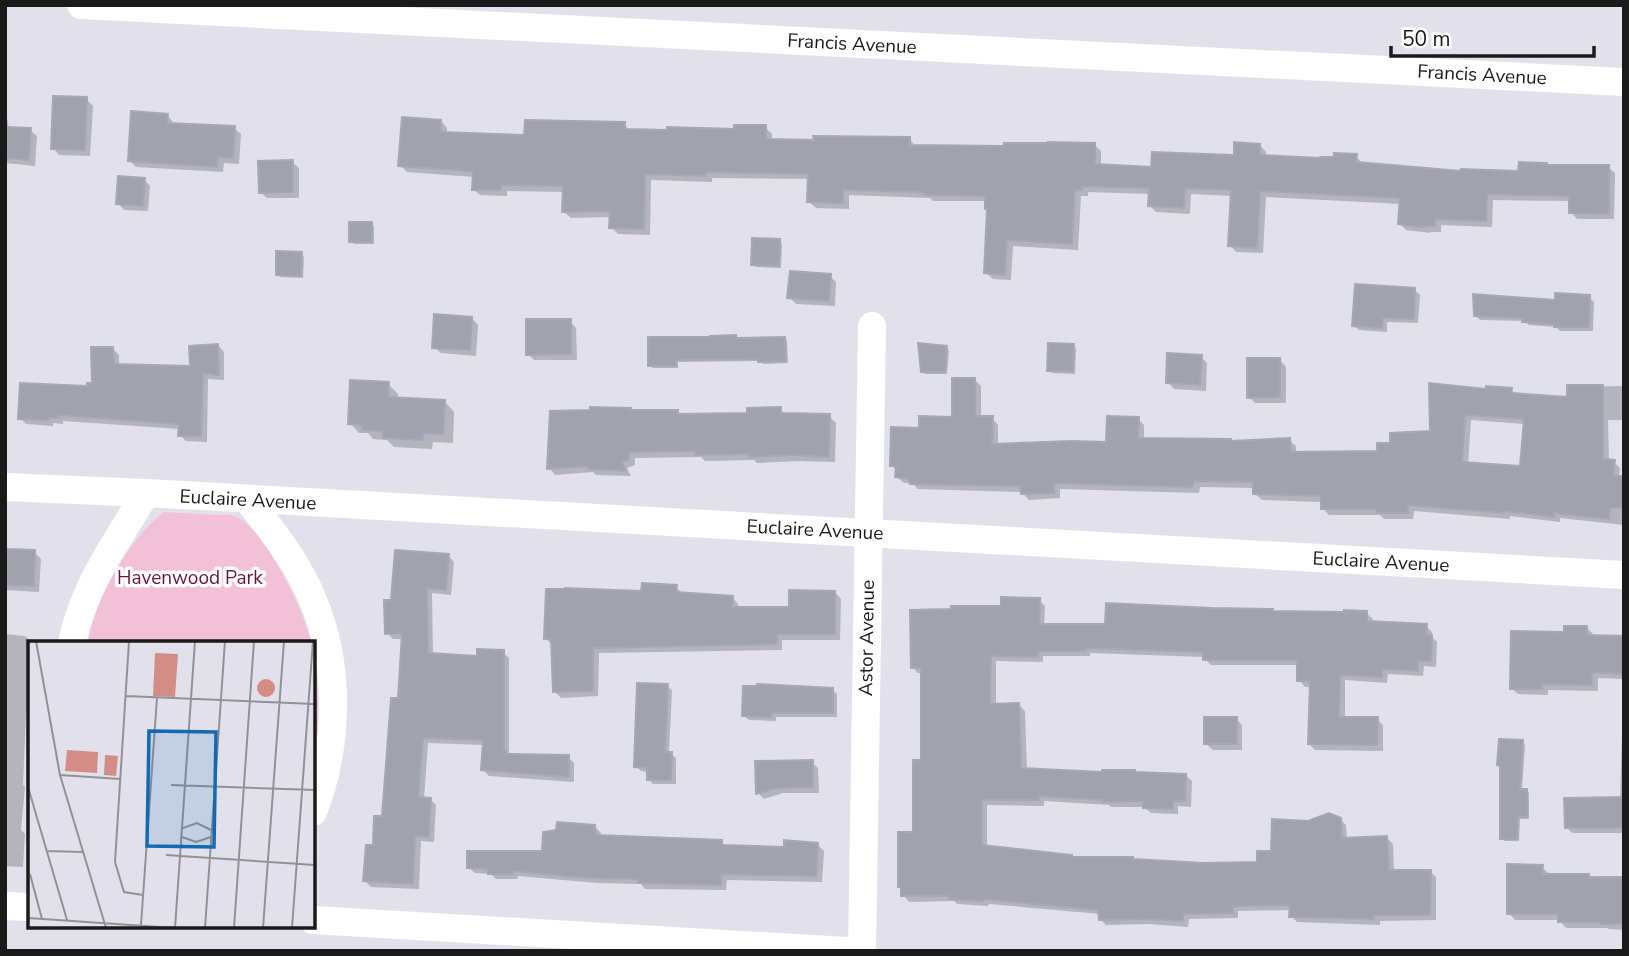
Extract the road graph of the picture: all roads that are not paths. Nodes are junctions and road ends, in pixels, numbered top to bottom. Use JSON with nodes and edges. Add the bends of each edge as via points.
{"nodes":[{"id":1,"x":81,"y":5,"type":"edge"},
{"id":2,"x":1624,"y":82,"type":"edge"},
{"id":3,"x":872,"y":326,"type":"dead end"},
{"id":4,"x":5,"y":487,"type":"edge"},
{"id":5,"x":146,"y":494,"type":"junction"},
{"id":6,"x":248,"y":500,"type":"junction"},
{"id":7,"x":868,"y":533,"type":"junction"},
{"id":8,"x":1624,"y":575,"type":"edge"},
{"id":9,"x":72,"y":641,"type":"edge"},
{"id":10,"x":315,"y":807,"type":"edge"},
{"id":11,"x":5,"y":906,"type":"edge"},
{"id":12,"x":28,"y":907,"type":"edge"},
{"id":13,"x":315,"y":920,"type":"edge"},
{"id":14,"x":847,"y":951,"type":"edge"},
{"id":15,"x":862,"y":951,"type":"edge"}],
"edges":[{"from":1,"to":2,"type":"street","name":"Francis Avenue"},
{"from":3,"to":7,"type":"street","name":"Astor Avenue"},
{"from":4,"to":5,"type":"street","name":"Euclaire Avenue"},
{"from":5,"to":6,"type":"street","name":"Euclaire Avenue"},
{"from":5,"to":9,"type":"street","via":[[103,562]]},
{"from":6,"to":7,"type":"street","name":"Euclaire Avenue"},
{"from":6,"to":10,"type":"street","via":[[295,564],[325,634],[333,712],[330,751]]},
{"from":7,"to":8,"type":"street","name":"Euclaire Avenue"},
{"from":7,"to":15,"type":"street","name":"Astor Avenue"},
{"from":11,"to":12,"type":"street"},
{"from":13,"to":14,"type":"street"}]}
